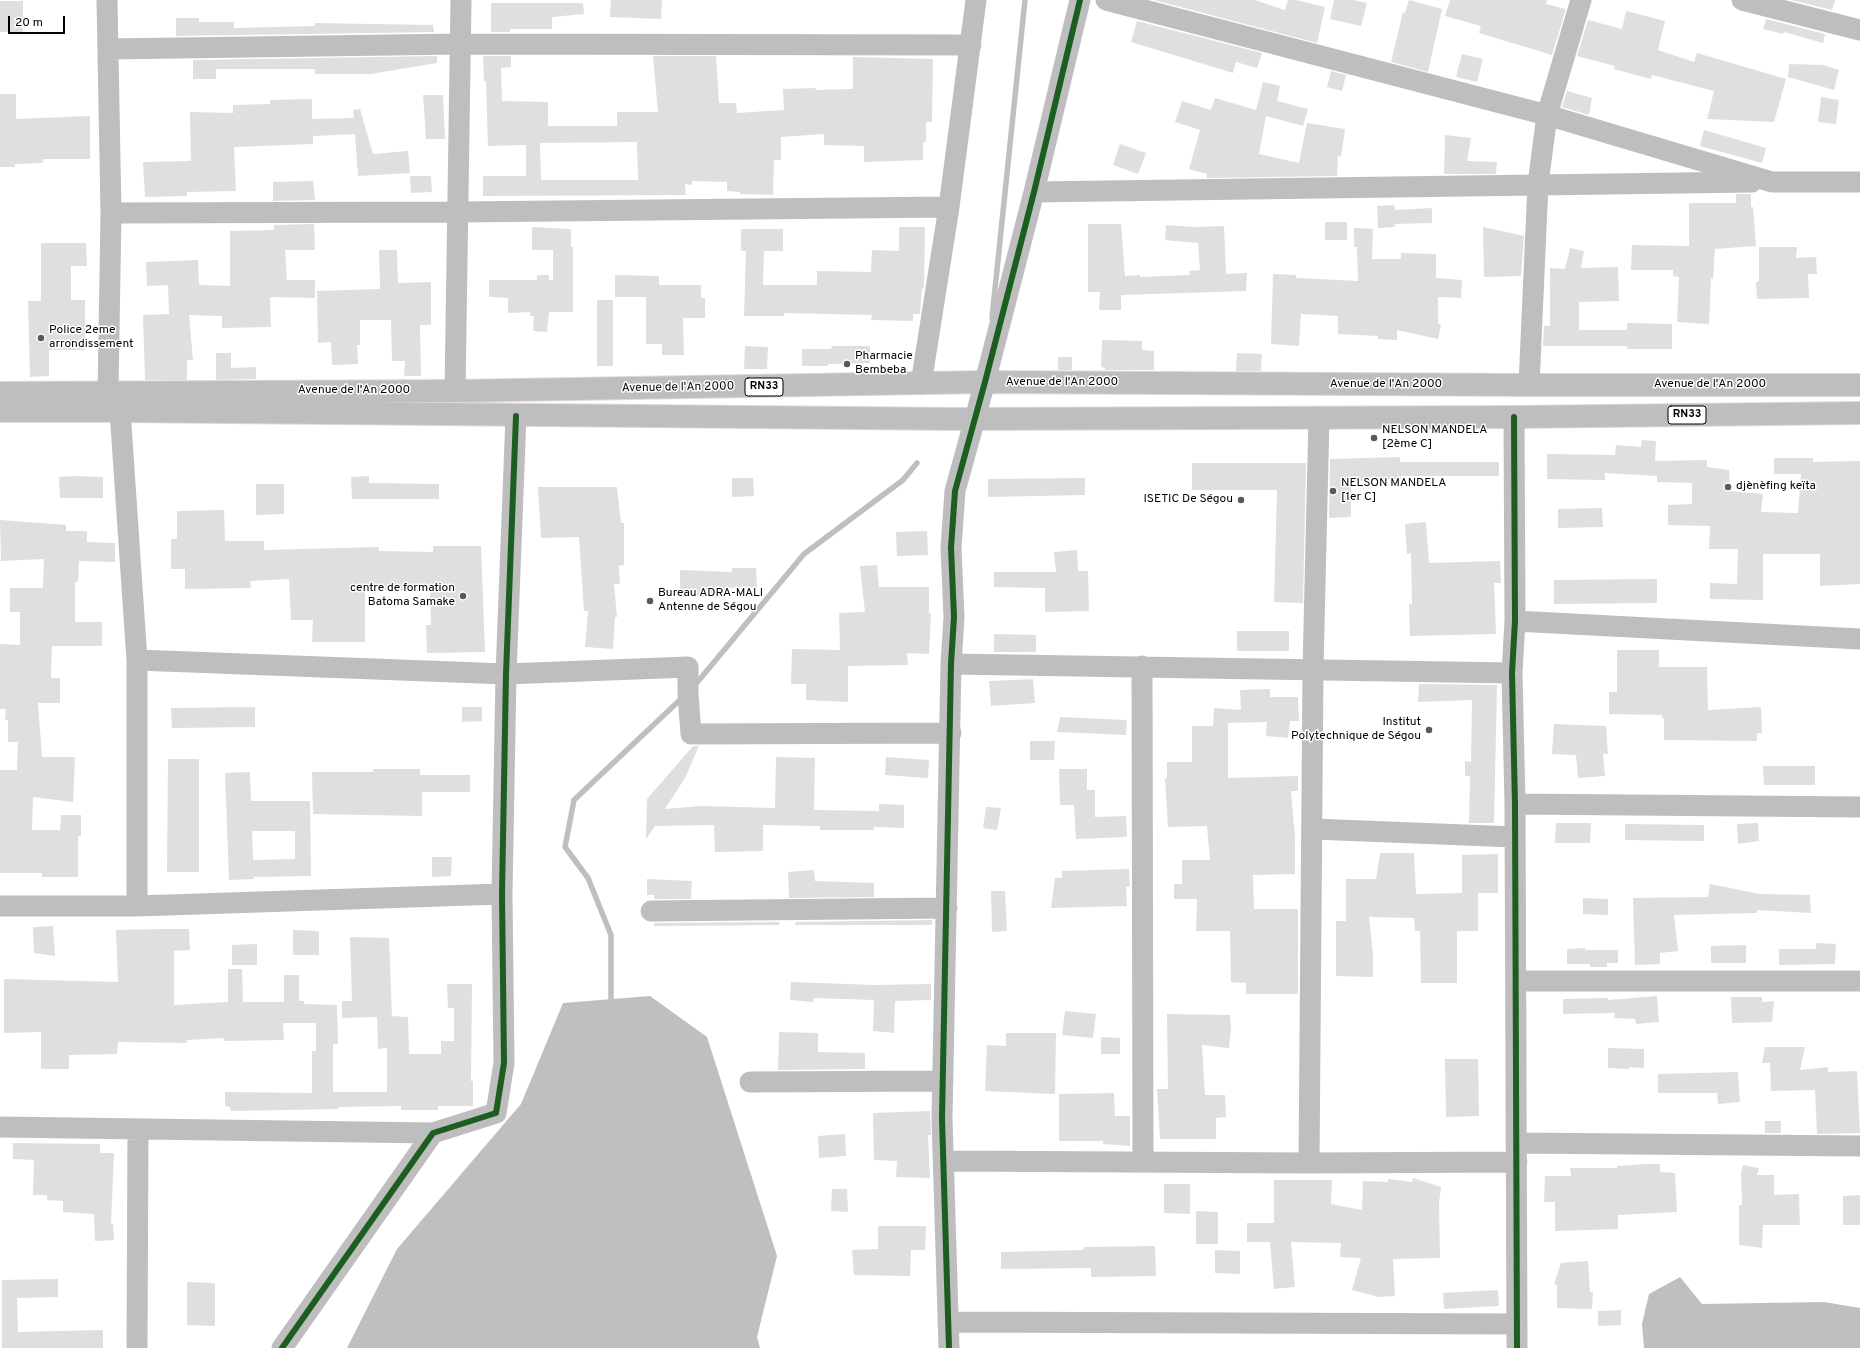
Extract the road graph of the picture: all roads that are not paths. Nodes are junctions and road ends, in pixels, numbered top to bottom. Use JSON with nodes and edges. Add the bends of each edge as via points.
{"nodes":[{"id":1,"x":108,"y":0,"type":"edge"},
{"id":2,"x":461,"y":0,"type":"edge"},
{"id":3,"x":976,"y":0,"type":"edge"},
{"id":4,"x":1080,"y":0,"type":"edge"},
{"id":5,"x":1106,"y":0,"type":"edge"},
{"id":6,"x":1581,"y":0,"type":"edge"},
{"id":7,"x":1742,"y":0,"type":"edge"},
{"id":8,"x":1860,"y":30,"type":"edge"},
{"id":9,"x":461,"y":44,"type":"junction"},
{"id":10,"x":971,"y":45,"type":"junction"},
{"id":11,"x":108,"y":49,"type":"junction"},
{"id":12,"x":1547,"y":115,"type":"junction"},
{"id":13,"x":1772,"y":182,"type":"junction"},
{"id":14,"x":1860,"y":182,"type":"edge"},
{"id":15,"x":1538,"y":184,"type":"junction"},
{"id":16,"x":1034,"y":192,"type":"junction"},
{"id":17,"x":949,"y":207,"type":"junction"},
{"id":18,"x":457,"y":212,"type":"junction"},
{"id":19,"x":111,"y":213,"type":"junction"},
{"id":20,"x":985,"y":382,"type":"junction"},
{"id":21,"x":921,"y":384,"type":"junction"},
{"id":22,"x":1860,"y":385,"type":"edge"},
{"id":23,"x":1529,"y":386,"type":"junction"},
{"id":24,"x":455,"y":391,"type":"junction"},
{"id":25,"x":108,"y":392,"type":"junction"},
{"id":26,"x":0,"y":393,"type":"edge"},
{"id":27,"x":0,"y":411,"type":"edge"},
{"id":28,"x":120,"y":411,"type":"junction"},
{"id":29,"x":1860,"y":413,"type":"edge"},
{"id":30,"x":516,"y":416,"type":"junction"},
{"id":31,"x":1319,"y":417,"type":"junction"},
{"id":32,"x":1514,"y":417,"type":"junction"},
{"id":33,"x":975,"y":419,"type":"junction"},
{"id":34,"x":1515,"y":621,"type":"junction"},
{"id":35,"x":1860,"y":639,"type":"edge"},
{"id":36,"x":137,"y":660,"type":"junction"},
{"id":37,"x":951,"y":664,"type":"junction"},
{"id":38,"x":1142,"y":666,"type":"junction"},
{"id":39,"x":1313,"y":669,"type":"junction"},
{"id":40,"x":1512,"y":673,"type":"junction"},
{"id":41,"x":506,"y":674,"type":"junction"},
{"id":42,"x":951,"y":733,"type":"junction"},
{"id":43,"x":1515,"y":804,"type":"junction"},
{"id":44,"x":1860,"y":806,"type":"edge"},
{"id":45,"x":1313,"y":829,"type":"junction"},
{"id":46,"x":1515,"y":837,"type":"junction"},
{"id":47,"x":502,"y":894,"type":"junction"},
{"id":48,"x":0,"y":906,"type":"edge"},
{"id":49,"x":137,"y":906,"type":"junction"},
{"id":50,"x":947,"y":908,"type":"junction"},
{"id":51,"x":651,"y":911,"type":"dead end"},
{"id":52,"x":1516,"y":981,"type":"junction"},
{"id":53,"x":1860,"y":981,"type":"edge"},
{"id":54,"x":943,"y":1081,"type":"junction"},
{"id":55,"x":750,"y":1082,"type":"dead end"},
{"id":56,"x":0,"y":1127,"type":"edge"},
{"id":57,"x":138,"y":1129,"type":"junction"},
{"id":58,"x":433,"y":1133,"type":"junction"},
{"id":59,"x":1860,"y":1146,"type":"edge"},
{"id":60,"x":1516,"y":1152,"type":"junction"},
{"id":61,"x":944,"y":1161,"type":"junction"},
{"id":62,"x":1144,"y":1162,"type":"junction"},
{"id":63,"x":1309,"y":1163,"type":"junction"},
{"id":64,"x":948,"y":1322,"type":"junction"},
{"id":65,"x":1517,"y":1324,"type":"junction"},
{"id":66,"x":137,"y":1348,"type":"edge"},
{"id":67,"x":282,"y":1348,"type":"edge"},
{"id":68,"x":948,"y":1348,"type":"edge"},
{"id":69,"x":1517,"y":1348,"type":"edge"}],
"edges":[{"from":1,"to":11,"type":"street"},
{"from":2,"to":9,"type":"street"},
{"from":3,"to":10,"type":"street"},
{"from":4,"to":16,"type":"street"},
{"from":5,"to":12,"type":"street"},
{"from":6,"to":12,"type":"street"},
{"from":7,"to":8,"type":"street"},
{"from":9,"to":10,"type":"street"},
{"from":9,"to":11,"type":"street"},
{"from":9,"to":18,"type":"street"},
{"from":10,"to":17,"type":"street"},
{"from":11,"to":19,"type":"street"},
{"from":12,"to":13,"type":"street"},
{"from":12,"to":15,"type":"street"},
{"from":13,"to":14,"type":"street"},
{"from":13,"to":15,"type":"street"},
{"from":15,"to":16,"type":"street"},
{"from":15,"to":23,"type":"street"},
{"from":16,"to":20,"type":"street"},
{"from":17,"to":18,"type":"street"},
{"from":17,"to":21,"type":"street"},
{"from":18,"to":19,"type":"street"},
{"from":18,"to":24,"type":"street"},
{"from":19,"to":25,"type":"street"},
{"from":20,"to":21,"type":"main road","name":"Avenue de l'An 2000","number":"RN33"},
{"from":20,"to":23,"type":"main road","name":"Avenue de l'An 2000","number":"RN33"},
{"from":20,"to":33,"type":"street"},
{"from":21,"to":24,"type":"main road","name":"Avenue de l'An 2000","number":"RN33"},
{"from":22,"to":23,"type":"main road","name":"Avenue de l'An 2000","number":"RN33"},
{"from":24,"to":25,"type":"main road","name":"Avenue de l'An 2000","number":"RN33"},
{"from":25,"to":26,"type":"main road","name":"Avenue de l'An 2000","number":"RN33"},
{"from":27,"to":28,"type":"main road","name":"Avenue de l'An 2000","number":"RN33"},
{"from":28,"to":30,"type":"main road","name":"Avenue de l'An 2000","number":"RN33"},
{"from":28,"to":36,"type":"street"},
{"from":29,"to":32,"type":"main road","name":"Avenue de l'An 2000","number":"RN33"},
{"from":30,"to":33,"type":"main road","name":"Avenue de l'An 2000","number":"RN33"},
{"from":30,"to":41,"type":"street"},
{"from":31,"to":32,"type":"main road","name":"Avenue de l'An 2000","number":"RN33"},
{"from":31,"to":33,"type":"main road","name":"Avenue de l'An 2000","number":"RN33"},
{"from":31,"to":39,"type":"street"},
{"from":32,"to":34,"type":"street"},
{"from":33,"to":37,"type":"street","via":[[955,491],[951,548],[954,618]]},
{"from":34,"to":35,"type":"street"},
{"from":34,"to":40,"type":"street"},
{"from":36,"to":41,"type":"street"},
{"from":36,"to":49,"type":"street"},
{"from":37,"to":38,"type":"street"},
{"from":37,"to":42,"type":"street"},
{"from":38,"to":39,"type":"street"},
{"from":38,"to":62,"type":"street"},
{"from":39,"to":40,"type":"street"},
{"from":39,"to":45,"type":"street"},
{"from":40,"to":43,"type":"street"},
{"from":41,"to":42,"type":"street","via":[[688,667],[691,734]]},
{"from":41,"to":47,"type":"street"},
{"from":42,"to":50,"type":"street"},
{"from":43,"to":44,"type":"street"},
{"from":43,"to":46,"type":"street"},
{"from":45,"to":46,"type":"street"},
{"from":45,"to":63,"type":"street"},
{"from":46,"to":52,"type":"street"},
{"from":47,"to":49,"type":"street"},
{"from":47,"to":58,"type":"street","via":[[504,1063],[496,1113]]},
{"from":48,"to":49,"type":"street"},
{"from":50,"to":51,"type":"street"},
{"from":50,"to":54,"type":"street"},
{"from":52,"to":53,"type":"street"},
{"from":52,"to":60,"type":"street"},
{"from":54,"to":55,"type":"street"},
{"from":54,"to":61,"type":"street"},
{"from":56,"to":57,"type":"street"},
{"from":57,"to":58,"type":"street"},
{"from":57,"to":66,"type":"street"},
{"from":58,"to":67,"type":"street"},
{"from":59,"to":60,"type":"street"},
{"from":60,"to":63,"type":"street"},
{"from":60,"to":65,"type":"street"},
{"from":61,"to":62,"type":"street"},
{"from":61,"to":64,"type":"street"},
{"from":62,"to":63,"type":"street"},
{"from":64,"to":65,"type":"street"},
{"from":64,"to":68,"type":"street"},
{"from":65,"to":69,"type":"street"}]}
